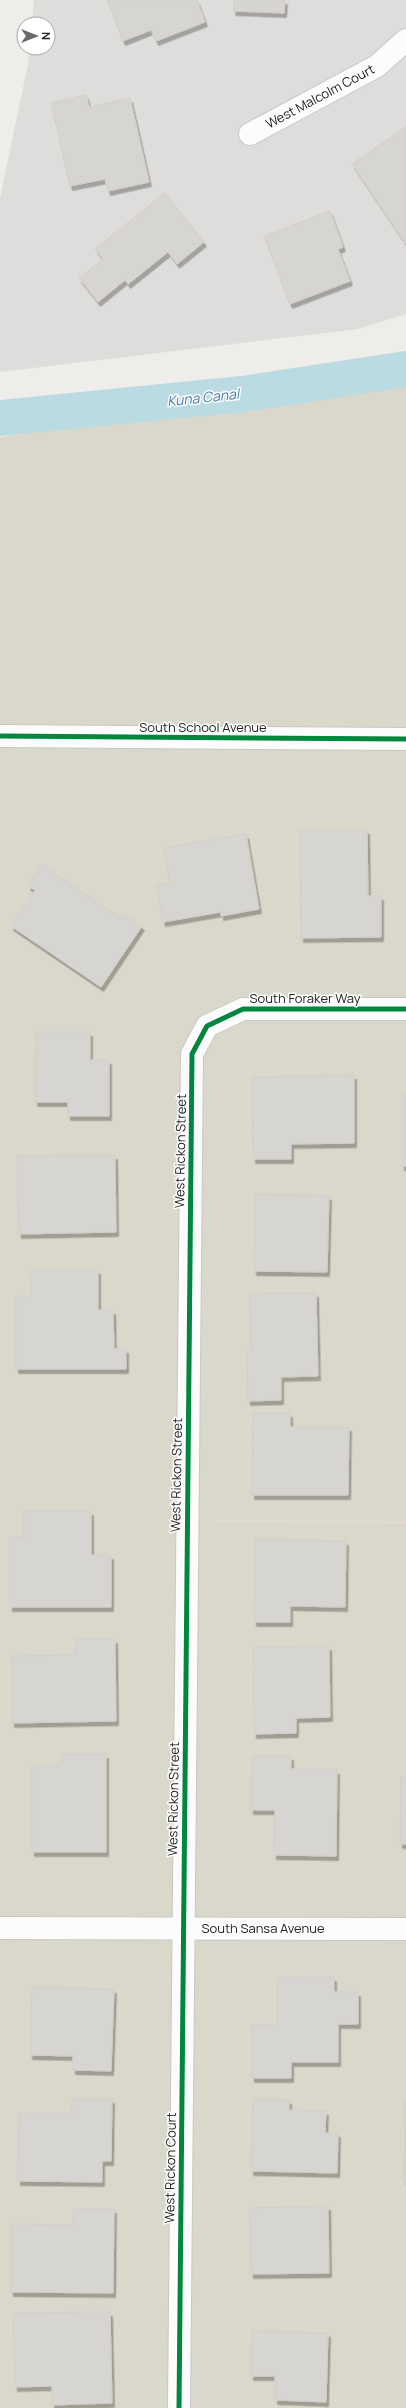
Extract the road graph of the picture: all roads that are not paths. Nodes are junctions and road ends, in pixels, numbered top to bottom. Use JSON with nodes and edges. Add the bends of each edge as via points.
{"nodes":[{"id":1,"x":406,"y":40,"type":"edge"},
{"id":2,"x":250,"y":134,"type":"dead end"},
{"id":3,"x":0,"y":736,"type":"edge"},
{"id":4,"x":406,"y":739,"type":"edge"},
{"id":5,"x":406,"y":1009,"type":"edge"},
{"id":6,"x":207,"y":1026,"type":"joint"},
{"id":7,"x":0,"y":1928,"type":"edge"},
{"id":8,"x":183,"y":1928,"type":"junction"},
{"id":9,"x":406,"y":1929,"type":"edge"},
{"id":10,"x":178,"y":2408,"type":"edge"}],
"edges":[{"from":1,"to":2,"type":"street","name":"West Malcolm Court","via":[[377,66]]},
{"from":3,"to":4,"type":"street","name":"South School Avenue"},
{"from":5,"to":6,"type":"street","name":"South Foraker Way","via":[[243,1009]]},
{"from":6,"to":8,"type":"street","name":"West Rickon Street","via":[[192,1054]]},
{"from":7,"to":8,"type":"street","name":"South Sansa Avenue"},
{"from":8,"to":9,"type":"street","name":"South Sansa Avenue"},
{"from":8,"to":10,"type":"street","name":"West Rickon Court"}]}
